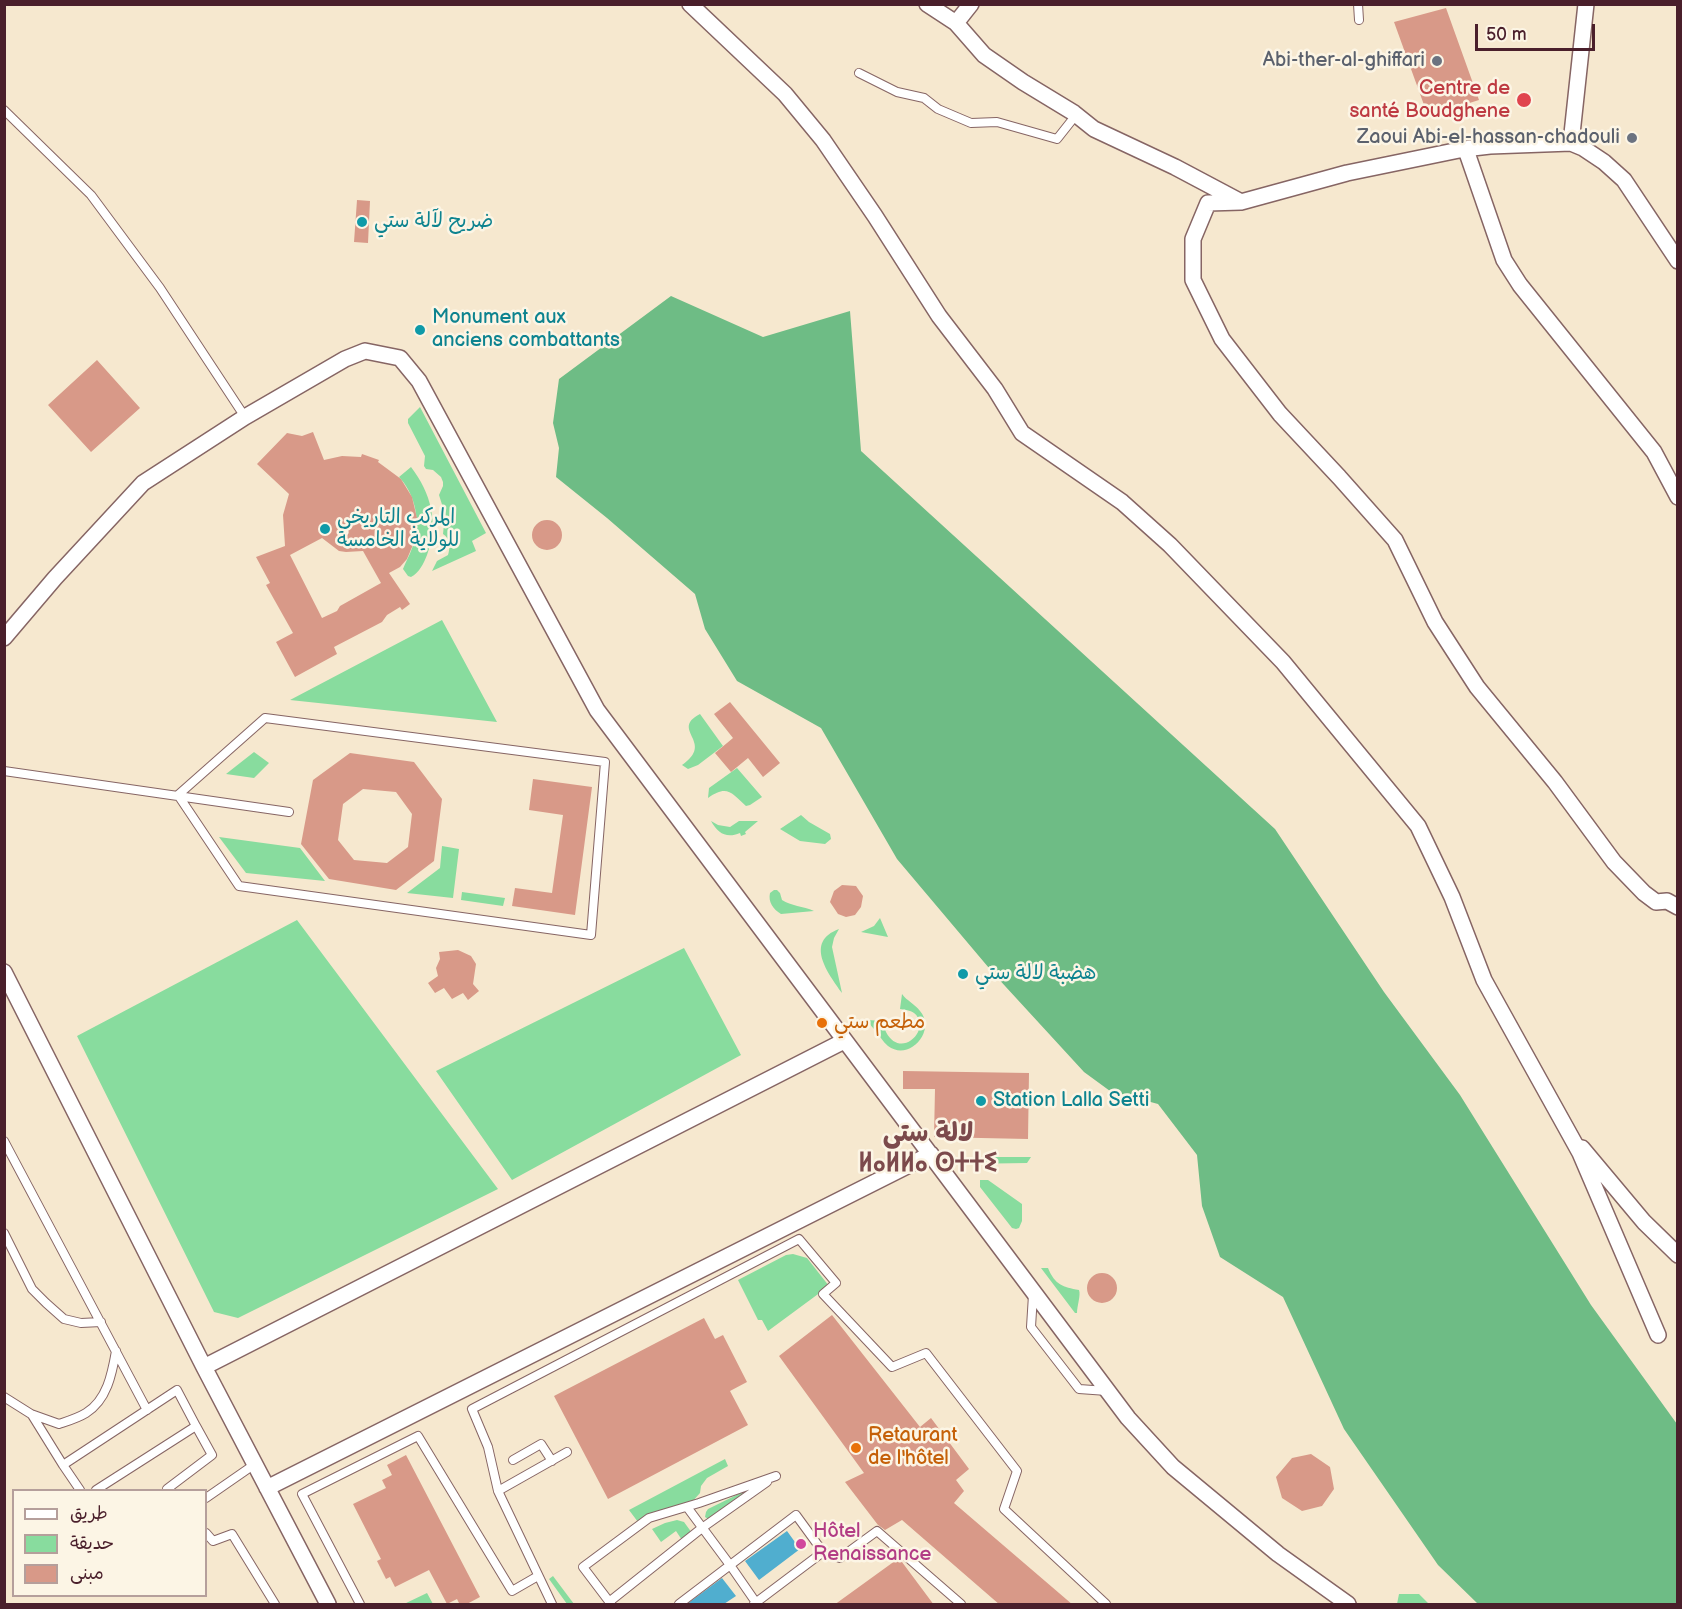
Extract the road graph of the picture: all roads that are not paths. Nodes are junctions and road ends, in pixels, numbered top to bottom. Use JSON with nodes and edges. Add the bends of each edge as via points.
{"nodes":[{"id":1,"x":690,"y":4,"type":"edge"},
{"id":2,"x":927,"y":4,"type":"edge"},
{"id":3,"x":1358,"y":4,"type":"edge"},
{"id":4,"x":1586,"y":4,"type":"edge"},
{"id":5,"x":969,"y":5,"type":"edge"},
{"id":6,"x":1359,"y":20,"type":"dead end"},
{"id":7,"x":956,"y":23,"type":"junction"},
{"id":8,"x":859,"y":73,"type":"dead end"},
{"id":9,"x":4,"y":110,"type":"edge"},
{"id":10,"x":1076,"y":115,"type":"junction"},
{"id":11,"x":1571,"y":143,"type":"junction"},
{"id":12,"x":1464,"y":149,"type":"junction"},
{"id":13,"x":1241,"y":202,"type":"junction"},
{"id":14,"x":1677,"y":261,"type":"edge"},
{"id":15,"x":245,"y":417,"type":"junction"},
{"id":16,"x":1677,"y":497,"type":"edge"},
{"id":17,"x":4,"y":638,"type":"edge"},
{"id":18,"x":4,"y":771,"type":"edge"},
{"id":19,"x":178,"y":795,"type":"junction"},
{"id":20,"x":289,"y":812,"type":"dead end"},
{"id":21,"x":1677,"y":907,"type":"edge"},
{"id":22,"x":4,"y":972,"type":"edge"},
{"id":23,"x":844,"y":1041,"type":"junction"},
{"id":24,"x":1567,"y":1129,"type":"junction"},
{"id":25,"x":4,"y":1141,"type":"edge"},
{"id":26,"x":931,"y":1154,"type":"junction"},
{"id":27,"x":4,"y":1233,"type":"edge"},
{"id":28,"x":1677,"y":1255,"type":"edge"},
{"id":29,"x":1033,"y":1290,"type":"junction"},
{"id":30,"x":101,"y":1322,"type":"junction"},
{"id":31,"x":1658,"y":1335,"type":"dead end"},
{"id":32,"x":116,"y":1351,"type":"junction"},
{"id":33,"x":204,"y":1367,"type":"junction"},
{"id":34,"x":1107,"y":1391,"type":"junction"},
{"id":35,"x":4,"y":1397,"type":"edge"},
{"id":36,"x":147,"y":1410,"type":"junction"},
{"id":37,"x":31,"y":1414,"type":"junction"},
{"id":38,"x":196,"y":1426,"type":"junction"},
{"id":39,"x":567,"y":1452,"type":"dead end"},
{"id":40,"x":513,"y":1460,"type":"dead end"},
{"id":41,"x":552,"y":1461,"type":"junction"},
{"id":42,"x":255,"y":1464,"type":"junction"},
{"id":43,"x":63,"y":1465,"type":"junction"},
{"id":44,"x":267,"y":1488,"type":"junction"},
{"id":45,"x":79,"y":1489,"type":"edge"},
{"id":46,"x":99,"y":1489,"type":"edge"},
{"id":47,"x":167,"y":1489,"type":"edge"},
{"id":48,"x":498,"y":1491,"type":"junction"},
{"id":49,"x":207,"y":1497,"type":"edge"},
{"id":50,"x":687,"y":1507,"type":"junction"},
{"id":51,"x":702,"y":1528,"type":"junction"},
{"id":52,"x":207,"y":1534,"type":"edge"},
{"id":53,"x":823,"y":1552,"type":"junction"},
{"id":54,"x":730,"y":1565,"type":"junction"},
{"id":55,"x":538,"y":1576,"type":"junction"},
{"id":56,"x":610,"y":1603,"type":"edge"},
{"id":57,"x":756,"y":1604,"type":"edge"},
{"id":58,"x":275,"y":1605,"type":"edge"},
{"id":59,"x":328,"y":1605,"type":"edge"},
{"id":60,"x":360,"y":1605,"type":"edge"},
{"id":61,"x":552,"y":1605,"type":"edge"},
{"id":62,"x":678,"y":1605,"type":"edge"},
{"id":63,"x":961,"y":1605,"type":"edge"},
{"id":64,"x":1107,"y":1605,"type":"edge"},
{"id":65,"x":1348,"y":1605,"type":"edge"}],
"edges":[{"from":1,"to":24,"type":"street","via":[[785,94],[823,140],[1022,433],[1122,502],[1170,544],[1283,662],[1418,826],[1452,897],[1484,980]]},
{"from":2,"to":7,"type":"street"},
{"from":3,"to":6,"type":"lane"},
{"from":4,"to":11,"type":"street"},
{"from":5,"to":7,"type":"street"},
{"from":7,"to":10,"type":"street","via":[[984,55]]},
{"from":8,"to":10,"type":"lane","via":[[897,92],[924,98],[938,109],[971,123],[997,122],[1058,139]]},
{"from":9,"to":15,"type":"lane","via":[[91,195],[160,288]]},
{"from":10,"to":13,"type":"street","via":[[1094,129]]},
{"from":11,"to":12,"type":"street"},
{"from":11,"to":14,"type":"street","via":[[1604,162],[1624,180]]},
{"from":12,"to":13,"type":"street","via":[[1347,173]]},
{"from":12,"to":16,"type":"street","via":[[1504,260],[1654,453]]},
{"from":13,"to":21,"type":"street","via":[[1208,203],[1193,239],[1193,280],[1222,339],[1280,414],[1395,540],[1435,622],[1477,687],[1614,862],[1656,902],[1667,901]]},
{"from":15,"to":17,"type":"street","via":[[143,483]]},
{"from":15,"to":23,"type":"street","via":[[365,351],[400,358],[419,381],[597,710]]},
{"from":18,"to":19,"type":"lane"},
{"from":19,"to":19,"type":"lane","via":[[239,886],[591,935],[605,762],[266,718]]},
{"from":19,"to":20,"type":"lane"},
{"from":22,"to":33,"type":"street"},
{"from":23,"to":26,"type":"street"},
{"from":23,"to":33,"type":"street"},
{"from":24,"to":28,"type":"street","via":[[1644,1222]]},
{"from":24,"to":31,"type":"street"},
{"from":25,"to":30,"type":"lane"},
{"from":26,"to":29,"type":"street"},
{"from":26,"to":44,"type":"street"},
{"from":27,"to":30,"type":"lane","via":[[32,1289],[64,1319]]},
{"from":29,"to":34,"type":"street"},
{"from":29,"to":34,"type":"lane","via":[[1031,1326],[1079,1389]]},
{"from":30,"to":32,"type":"lane"},
{"from":32,"to":36,"type":"lane"},
{"from":32,"to":37,"type":"lane","via":[[112,1377],[101,1399],[87,1413],[59,1424]]},
{"from":33,"to":42,"type":"street"},
{"from":34,"to":65,"type":"street","via":[[1173,1467],[1278,1554]]},
{"from":35,"to":37,"type":"lane"},
{"from":36,"to":38,"type":"lane","via":[[177,1390]]},
{"from":36,"to":43,"type":"lane"},
{"from":37,"to":43,"type":"lane"},
{"from":38,"to":46,"type":"lane"},
{"from":38,"to":47,"type":"lane","via":[[212,1455]]},
{"from":39,"to":41,"type":"lane"},
{"from":40,"to":41,"type":"lane","via":[[541,1444]]},
{"from":41,"to":48,"type":"lane"},
{"from":42,"to":44,"type":"street"},
{"from":42,"to":49,"type":"lane"},
{"from":43,"to":45,"type":"lane"},
{"from":44,"to":59,"type":"street"},
{"from":48,"to":55,"type":"lane"},
{"from":48,"to":64,"type":"lane","via":[[488,1447],[472,1409],[799,1239],[836,1283],[823,1293],[892,1367],[926,1353],[1017,1471],[1004,1509]]},
{"from":50,"to":51,"type":"lane"},
{"from":50,"to":51,"type":"lane","via":[[776,1476]]},
{"from":50,"to":56,"type":"lane","via":[[649,1518],[583,1568]]},
{"from":51,"to":54,"type":"lane"},
{"from":51,"to":56,"type":"lane"},
{"from":52,"to":58,"type":"lane","via":[[213,1541],[232,1534]]},
{"from":53,"to":54,"type":"lane","via":[[796,1515]]},
{"from":53,"to":57,"type":"lane"},
{"from":53,"to":63,"type":"lane","via":[[840,1558],[877,1531]]},
{"from":54,"to":57,"type":"lane"},
{"from":54,"to":62,"type":"lane"},
{"from":55,"to":60,"type":"lane","via":[[512,1591],[418,1436],[302,1494]]},
{"from":55,"to":61,"type":"lane"}]}
